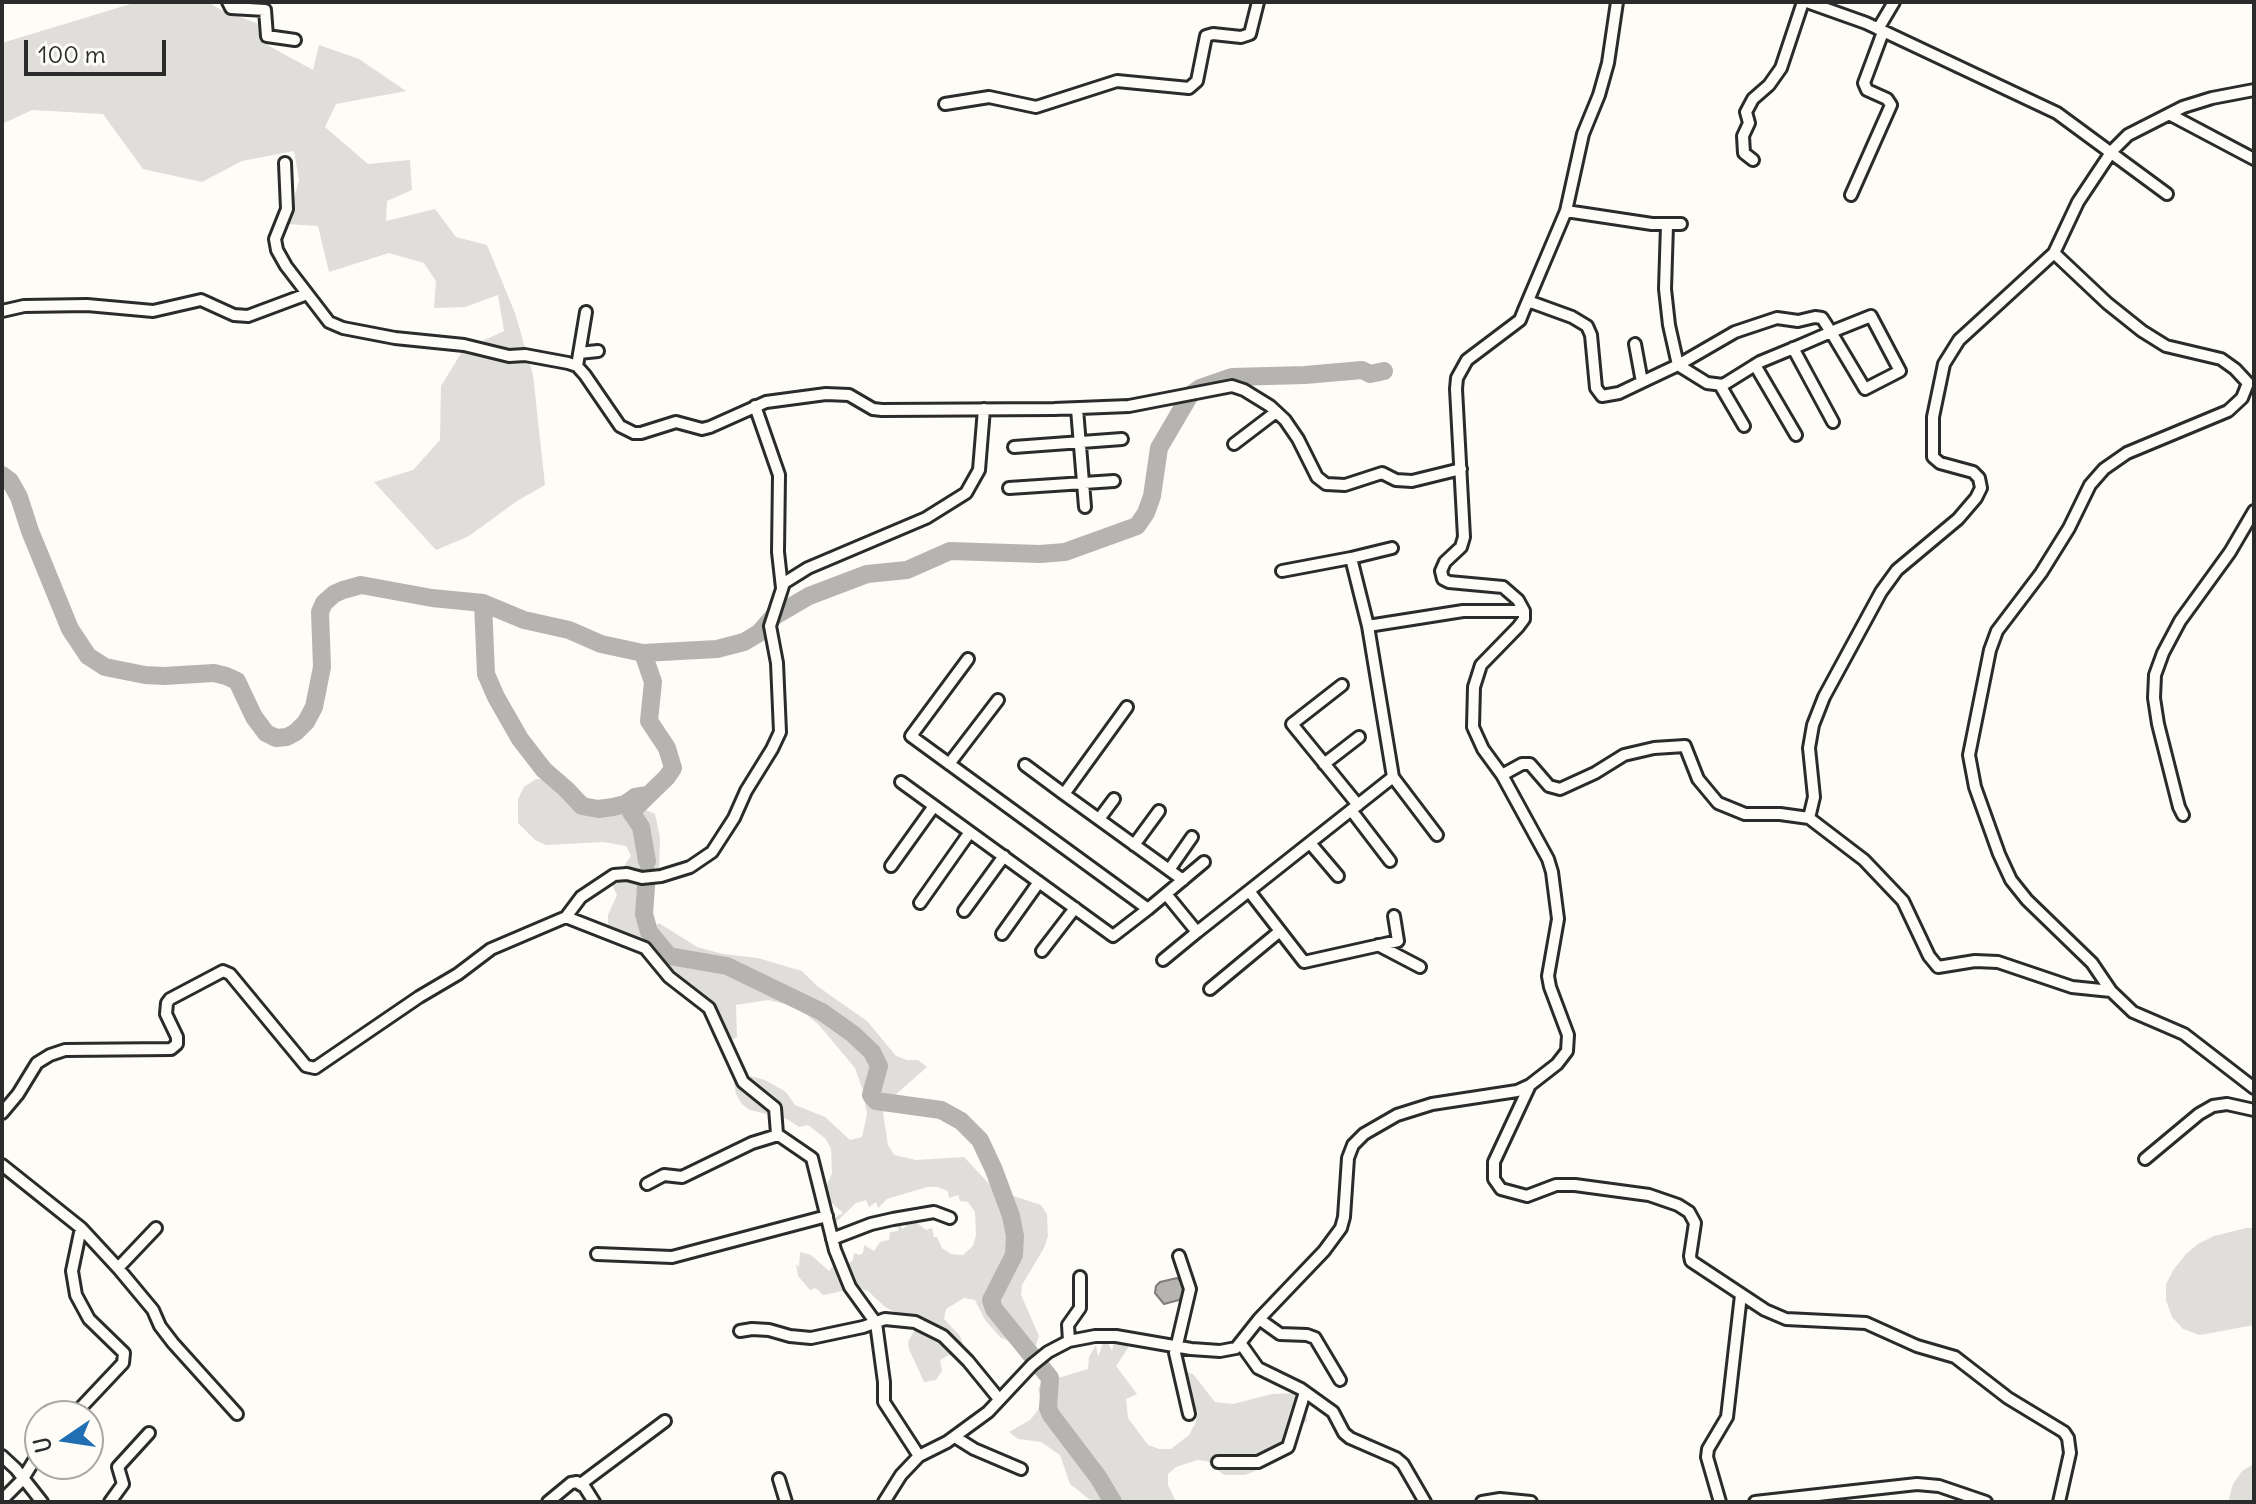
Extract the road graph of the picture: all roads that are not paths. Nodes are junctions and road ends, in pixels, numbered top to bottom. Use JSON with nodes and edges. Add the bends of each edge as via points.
{"nodes":[{"id":1,"x":228,"y":2,"type":"edge"},
{"id":2,"x":1258,"y":2,"type":"edge"},
{"id":3,"x":1617,"y":2,"type":"edge"},
{"id":4,"x":1805,"y":2,"type":"edge"},
{"id":5,"x":1894,"y":2,"type":"edge"},
{"id":6,"x":1881,"y":30,"type":"junction"},
{"id":7,"x":295,"y":40,"type":"dead end"},
{"id":8,"x":2254,"y":90,"type":"edge"},
{"id":9,"x":945,"y":104,"type":"dead end"},
{"id":10,"x":2169,"y":114,"type":"junction"},
{"id":11,"x":2112,"y":151,"type":"junction"},
{"id":12,"x":2254,"y":159,"type":"edge"},
{"id":13,"x":1753,"y":160,"type":"dead end"},
{"id":14,"x":285,"y":163,"type":"dead end"},
{"id":15,"x":2167,"y":194,"type":"dead end"},
{"id":16,"x":1851,"y":195,"type":"dead end"},
{"id":17,"x":1566,"y":211,"type":"junction"},
{"id":18,"x":1681,"y":224,"type":"dead end"},
{"id":19,"x":1667,"y":225,"type":"junction"},
{"id":20,"x":2054,"y":253,"type":"junction"},
{"id":21,"x":307,"y":294,"type":"junction"},
{"id":22,"x":1528,"y":301,"type":"junction"},
{"id":23,"x":2,"y":311,"type":"edge"},
{"id":24,"x":586,"y":312,"type":"dead end"},
{"id":25,"x":1831,"y":332,"type":"junction"},
{"id":26,"x":1635,"y":344,"type":"dead end"},
{"id":27,"x":1793,"y":348,"type":"junction"},
{"id":28,"x":598,"y":351,"type":"dead end"},
{"id":29,"x":579,"y":353,"type":"junction"},
{"id":30,"x":1678,"y":365,"type":"junction"},
{"id":31,"x":1755,"y":365,"type":"junction"},
{"id":32,"x":577,"y":366,"type":"junction"},
{"id":33,"x":1642,"y":382,"type":"junction"},
{"id":34,"x":1720,"y":385,"type":"junction"},
{"id":35,"x":2251,"y":386,"type":"edge"},
{"id":36,"x":755,"y":406,"type":"junction"},
{"id":37,"x":984,"y":409,"type":"junction"},
{"id":38,"x":1077,"y":409,"type":"junction"},
{"id":39,"x":1276,"y":412,"type":"junction"},
{"id":40,"x":1833,"y":422,"type":"dead end"},
{"id":41,"x":1744,"y":426,"type":"dead end"},
{"id":42,"x":1796,"y":435,"type":"dead end"},
{"id":43,"x":1122,"y":439,"type":"dead end"},
{"id":44,"x":1079,"y":443,"type":"junction"},
{"id":45,"x":1234,"y":444,"type":"dead end"},
{"id":46,"x":1014,"y":447,"type":"dead end"},
{"id":47,"x":1461,"y":469,"type":"junction"},
{"id":48,"x":1114,"y":481,"type":"dead end"},
{"id":49,"x":1084,"y":484,"type":"junction"},
{"id":50,"x":1009,"y":488,"type":"dead end"},
{"id":51,"x":1085,"y":507,"type":"dead end"},
{"id":52,"x":2254,"y":511,"type":"edge"},
{"id":53,"x":1392,"y":548,"type":"dead end"},
{"id":54,"x":1351,"y":558,"type":"junction"},
{"id":55,"x":1282,"y":571,"type":"dead end"},
{"id":56,"x":782,"y":588,"type":"junction"},
{"id":57,"x":1524,"y":611,"type":"junction"},
{"id":58,"x":1368,"y":626,"type":"junction"},
{"id":59,"x":968,"y":659,"type":"dead end"},
{"id":60,"x":1342,"y":685,"type":"dead end"},
{"id":61,"x":998,"y":700,"type":"dead end"},
{"id":62,"x":1127,"y":707,"type":"dead end"},
{"id":63,"x":1359,"y":737,"type":"dead end"},
{"id":64,"x":949,"y":764,"type":"junction"},
{"id":65,"x":1324,"y":764,"type":"junction"},
{"id":66,"x":1025,"y":765,"type":"dead end"},
{"id":67,"x":1502,"y":775,"type":"junction"},
{"id":68,"x":1393,"y":777,"type":"junction"},
{"id":69,"x":901,"y":782,"type":"dead end"},
{"id":70,"x":1064,"y":794,"type":"junction"},
{"id":71,"x":1114,"y":799,"type":"dead end"},
{"id":72,"x":934,"y":806,"type":"junction"},
{"id":73,"x":1354,"y":808,"type":"junction"},
{"id":74,"x":1159,"y":811,"type":"dead end"},
{"id":75,"x":2183,"y":815,"type":"dead end"},
{"id":76,"x":1809,"y":818,"type":"junction"},
{"id":77,"x":1099,"y":819,"type":"junction"},
{"id":78,"x":970,"y":832,"type":"junction"},
{"id":79,"x":1437,"y":835,"type":"dead end"},
{"id":80,"x":1192,"y":837,"type":"dead end"},
{"id":81,"x":1310,"y":843,"type":"junction"},
{"id":82,"x":1134,"y":845,"type":"junction"},
{"id":83,"x":1004,"y":856,"type":"junction"},
{"id":84,"x":1390,"y":861,"type":"dead end"},
{"id":85,"x":1204,"y":862,"type":"dead end"},
{"id":86,"x":891,"y":866,"type":"dead end"},
{"id":87,"x":1169,"y":870,"type":"junction"},
{"id":88,"x":1338,"y":876,"type":"dead end"},
{"id":89,"x":1183,"y":880,"type":"junction"},
{"id":90,"x":1039,"y":882,"type":"junction"},
{"id":91,"x":1249,"y":891,"type":"junction"},
{"id":92,"x":1166,"y":894,"type":"junction"},
{"id":93,"x":920,"y":903,"type":"dead end"},
{"id":94,"x":1075,"y":908,"type":"junction"},
{"id":95,"x":1148,"y":909,"type":"junction"},
{"id":96,"x":964,"y":911,"type":"dead end"},
{"id":97,"x":1394,"y":916,"type":"dead end"},
{"id":98,"x":566,"y":917,"type":"junction"},
{"id":99,"x":1280,"y":931,"type":"junction"},
{"id":100,"x":1197,"y":932,"type":"junction"},
{"id":101,"x":1002,"y":934,"type":"dead end"},
{"id":102,"x":1378,"y":945,"type":"junction"},
{"id":103,"x":1042,"y":951,"type":"dead end"},
{"id":104,"x":1163,"y":960,"type":"dead end"},
{"id":105,"x":1420,"y":967,"type":"dead end"},
{"id":106,"x":1210,"y":989,"type":"dead end"},
{"id":107,"x":2111,"y":991,"type":"junction"},
{"id":108,"x":1530,"y":1085,"type":"junction"},
{"id":109,"x":2254,"y":1088,"type":"edge"},
{"id":110,"x":2254,"y":1110,"type":"edge"},
{"id":111,"x":2,"y":1113,"type":"edge"},
{"id":112,"x":778,"y":1135,"type":"junction"},
{"id":113,"x":2145,"y":1159,"type":"dead end"},
{"id":114,"x":2,"y":1165,"type":"edge"},
{"id":115,"x":647,"y":1184,"type":"dead end"},
{"id":116,"x":827,"y":1216,"type":"junction"},
{"id":117,"x":950,"y":1218,"type":"dead end"},
{"id":118,"x":81,"y":1228,"type":"junction"},
{"id":119,"x":156,"y":1228,"type":"dead end"},
{"id":120,"x":832,"y":1239,"type":"junction"},
{"id":121,"x":597,"y":1254,"type":"dead end"},
{"id":122,"x":1179,"y":1256,"type":"dead end"},
{"id":123,"x":118,"y":1268,"type":"junction"},
{"id":124,"x":1080,"y":1277,"type":"dead end"},
{"id":125,"x":1741,"y":1295,"type":"junction"},
{"id":126,"x":1259,"y":1319,"type":"junction"},
{"id":127,"x":876,"y":1323,"type":"junction"},
{"id":128,"x":740,"y":1331,"type":"dead end"},
{"id":129,"x":1069,"y":1341,"type":"junction"},
{"id":130,"x":1241,"y":1344,"type":"junction"},
{"id":131,"x":1176,"y":1346,"type":"junction"},
{"id":132,"x":1340,"y":1380,"type":"dead end"},
{"id":133,"x":1305,"y":1392,"type":"junction"},
{"id":134,"x":999,"y":1399,"type":"junction"},
{"id":135,"x":88,"y":1400,"type":"edge"},
{"id":136,"x":237,"y":1414,"type":"dead end"},
{"id":137,"x":1189,"y":1414,"type":"dead end"},
{"id":138,"x":665,"y":1421,"type":"dead end"},
{"id":139,"x":149,"y":1433,"type":"dead end"},
{"id":140,"x":955,"y":1437,"type":"junction"},
{"id":141,"x":2,"y":1456,"type":"edge"},
{"id":142,"x":919,"y":1456,"type":"junction"},
{"id":143,"x":1218,"y":1462,"type":"dead end"},
{"id":144,"x":1021,"y":1469,"type":"dead end"},
{"id":145,"x":24,"y":1477,"type":"edge"},
{"id":146,"x":779,"y":1479,"type":"dead end"},
{"id":147,"x":22,"y":1480,"type":"junction"},
{"id":148,"x":581,"y":1485,"type":"junction"},
{"id":149,"x":2,"y":1500,"type":"edge"},
{"id":150,"x":42,"y":1502,"type":"edge"},
{"id":151,"x":110,"y":1502,"type":"edge"},
{"id":152,"x":548,"y":1502,"type":"edge"},
{"id":153,"x":594,"y":1502,"type":"edge"},
{"id":154,"x":786,"y":1502,"type":"edge"},
{"id":155,"x":884,"y":1502,"type":"edge"},
{"id":156,"x":1425,"y":1502,"type":"edge"},
{"id":157,"x":1482,"y":1502,"type":"edge"},
{"id":158,"x":1531,"y":1502,"type":"edge"},
{"id":159,"x":1720,"y":1502,"type":"edge"},
{"id":160,"x":1755,"y":1502,"type":"edge"},
{"id":161,"x":1986,"y":1502,"type":"edge"},
{"id":162,"x":2059,"y":1502,"type":"edge"}],
"edges":[{"from":1,"to":7,"type":"street","via":[[231,8],[265,10],[267,36]]},
{"from":2,"to":9,"type":"street","via":[[1250,34],[1206,36],[1197,81],[1189,88],[1125,80],[1036,107],[989,97]]},
{"from":3,"to":17,"type":"street","via":[[1608,63],[1583,134]]},
{"from":4,"to":6,"type":"street"},
{"from":4,"to":13,"type":"street","via":[[1781,68],[1746,112],[1744,153]]},
{"from":5,"to":6,"type":"street"},
{"from":6,"to":11,"type":"street","via":[[2057,113]]},
{"from":6,"to":16,"type":"street","via":[[1864,83],[1891,105]]},
{"from":8,"to":10,"type":"street"},
{"from":10,"to":11,"type":"street","via":[[2138,128]]},
{"from":10,"to":12,"type":"street"},
{"from":11,"to":15,"type":"street"},
{"from":11,"to":20,"type":"street","via":[[2078,202]]},
{"from":14,"to":21,"type":"street","via":[[287,209],[276,245]]},
{"from":17,"to":19,"type":"street"},
{"from":17,"to":22,"type":"street"},
{"from":18,"to":19,"type":"street"},
{"from":19,"to":30,"type":"street","via":[[1665,289]]},
{"from":20,"to":35,"type":"street","via":[[2142,331],[2166,346],[2221,359]]},
{"from":20,"to":76,"type":"street","via":[[1959,340],[1944,364],[1933,417],[1933,457],[1977,475],[1981,488],[1958,519],[1897,570],[1824,697],[1809,748],[1814,797]]},
{"from":21,"to":23,"type":"street","via":[[248,316],[201,300],[153,311],[87,305]]},
{"from":21,"to":32,"type":"street","via":[[329,322],[343,328]]},
{"from":22,"to":33,"type":"street","via":[[1587,326],[1596,388],[1602,396]]},
{"from":22,"to":47,"type":"street","via":[[1520,320],[1475,353],[1459,374]]},
{"from":24,"to":29,"type":"street"},
{"from":25,"to":25,"type":"street","via":[[1871,316],[1900,371],[1865,389]]},
{"from":25,"to":27,"type":"street"},
{"from":25,"to":30,"type":"street","via":[[1822,318],[1777,318],[1735,332]]},
{"from":26,"to":33,"type":"street"},
{"from":27,"to":31,"type":"street"},
{"from":27,"to":40,"type":"street"},
{"from":28,"to":29,"type":"street"},
{"from":29,"to":32,"type":"street"},
{"from":30,"to":33,"type":"street"},
{"from":30,"to":34,"type":"street"},
{"from":31,"to":34,"type":"street"},
{"from":31,"to":42,"type":"street"},
{"from":32,"to":36,"type":"street","via":[[620,426],[634,433],[676,422],[702,429]]},
{"from":34,"to":41,"type":"street"},
{"from":35,"to":107,"type":"street","via":[[2228,411],[2127,453],[2096,477],[2041,573],[2003,621],[1990,650],[1969,755],[1983,811],[2011,880],[2092,963]]},
{"from":36,"to":37,"type":"street","via":[[839,394],[882,410]]},
{"from":36,"to":56,"type":"street","via":[[779,475]]},
{"from":37,"to":38,"type":"street"},
{"from":37,"to":56,"type":"street","via":[[979,470],[966,493],[926,518],[808,568]]},
{"from":38,"to":39,"type":"street","via":[[1129,406],[1238,387]]},
{"from":38,"to":44,"type":"street"},
{"from":39,"to":45,"type":"street"},
{"from":39,"to":47,"type":"street","via":[[1298,439],[1320,482],[1332,486],[1382,473],[1412,481]]},
{"from":43,"to":44,"type":"street"},
{"from":44,"to":46,"type":"street"},
{"from":44,"to":49,"type":"street"},
{"from":47,"to":57,"type":"street","via":[[1463,540],[1445,562],[1442,576],[1458,584],[1503,587]]},
{"from":48,"to":49,"type":"street"},
{"from":49,"to":50,"type":"street"},
{"from":49,"to":51,"type":"street"},
{"from":52,"to":75,"type":"street","via":[[2180,621],[2155,675],[2158,724]]},
{"from":53,"to":54,"type":"street"},
{"from":54,"to":55,"type":"street"},
{"from":54,"to":58,"type":"street"},
{"from":56,"to":98,"type":"street","via":[[771,623],[780,732],[712,852],[690,867],[661,876],[614,875],[581,897]]},
{"from":57,"to":58,"type":"street","via":[[1463,611]]},
{"from":57,"to":67,"type":"street","via":[[1521,624],[1481,665],[1474,687],[1473,727]]},
{"from":58,"to":68,"type":"street"},
{"from":59,"to":64,"type":"street","via":[[911,736]]},
{"from":60,"to":65,"type":"street","via":[[1292,724]]},
{"from":61,"to":64,"type":"street"},
{"from":62,"to":70,"type":"street"},
{"from":63,"to":65,"type":"street"},
{"from":64,"to":95,"type":"street"},
{"from":65,"to":73,"type":"street"},
{"from":66,"to":70,"type":"street"},
{"from":67,"to":76,"type":"street","via":[[1530,764],[1549,786],[1560,789],[1624,755],[1683,746],[1718,803],[1745,814]]},
{"from":67,"to":108,"type":"street","via":[[1548,859],[1557,896],[1548,976],[1569,1044],[1557,1064]]},
{"from":68,"to":73,"type":"street"},
{"from":68,"to":79,"type":"street"},
{"from":69,"to":72,"type":"street"},
{"from":70,"to":77,"type":"street"},
{"from":71,"to":77,"type":"street"},
{"from":72,"to":78,"type":"street"},
{"from":72,"to":86,"type":"street"},
{"from":73,"to":81,"type":"street"},
{"from":73,"to":84,"type":"street"},
{"from":74,"to":82,"type":"street"},
{"from":76,"to":107,"type":"street","via":[[1864,860],[1903,901],[1938,967],[1986,960],[2072,987]]},
{"from":77,"to":82,"type":"street"},
{"from":78,"to":83,"type":"street"},
{"from":78,"to":93,"type":"street"},
{"from":80,"to":87,"type":"street"},
{"from":81,"to":88,"type":"street"},
{"from":81,"to":91,"type":"street"},
{"from":82,"to":87,"type":"street"},
{"from":83,"to":90,"type":"street"},
{"from":83,"to":96,"type":"street"},
{"from":85,"to":89,"type":"street"},
{"from":87,"to":89,"type":"street"},
{"from":89,"to":92,"type":"street"},
{"from":90,"to":94,"type":"street"},
{"from":90,"to":101,"type":"street"},
{"from":91,"to":99,"type":"street"},
{"from":91,"to":100,"type":"street"},
{"from":92,"to":95,"type":"street"},
{"from":92,"to":100,"type":"street"},
{"from":94,"to":95,"type":"street","via":[[1113,936]]},
{"from":94,"to":103,"type":"street"},
{"from":97,"to":102,"type":"street","via":[[1398,941]]},
{"from":98,"to":111,"type":"street","via":[[491,949],[315,1068],[306,1066],[223,971],[167,1003],[166,1014],[177,1037],[171,1049],[65,1050],[50,1055],[37,1063]]},
{"from":98,"to":112,"type":"street","via":[[645,948],[669,977],[709,1008],[743,1082],[775,1108]]},
{"from":99,"to":102,"type":"street","via":[[1304,962]]},
{"from":99,"to":106,"type":"street"},
{"from":100,"to":104,"type":"street"},
{"from":102,"to":105,"type":"street"},
{"from":107,"to":109,"type":"street","via":[[2133,1012],[2184,1034]]},
{"from":108,"to":125,"type":"street","via":[[1498,1149],[1492,1171],[1498,1187],[1527,1196],[1556,1185],[1575,1185],[1649,1195],[1684,1207],[1695,1223],[1691,1261]]},
{"from":108,"to":126,"type":"street","via":[[1503,1095],[1423,1107],[1364,1134],[1348,1158],[1341,1228]]},
{"from":110,"to":113,"type":"street","via":[[2213,1106]]},
{"from":112,"to":115,"type":"street","via":[[682,1177],[664,1175]]},
{"from":112,"to":116,"type":"street","via":[[812,1158]]},
{"from":114,"to":118,"type":"street"},
{"from":116,"to":120,"type":"street"},
{"from":116,"to":121,"type":"street","via":[[672,1257]]},
{"from":117,"to":120,"type":"street","via":[[934,1212],[887,1220]]},
{"from":118,"to":123,"type":"street"},
{"from":118,"to":135,"type":"street","via":[[72,1271],[76,1295],[84,1313],[125,1357]]},
{"from":119,"to":123,"type":"street"},
{"from":120,"to":127,"type":"street","via":[[850,1287]]},
{"from":122,"to":131,"type":"street","via":[[1190,1289]]},
{"from":123,"to":136,"type":"street","via":[[173,1343]]},
{"from":124,"to":129,"type":"street","via":[[1080,1308],[1068,1325]]},
{"from":125,"to":159,"type":"street","via":[[1727,1417],[1707,1457]]},
{"from":125,"to":162,"type":"street","via":[[1786,1319],[1866,1323],[1955,1357],[2064,1432],[2070,1453]]},
{"from":126,"to":130,"type":"street"},
{"from":126,"to":132,"type":"street","via":[[1280,1334],[1315,1338]]},
{"from":127,"to":128,"type":"street","via":[[811,1338]]},
{"from":127,"to":134,"type":"street","via":[[902,1319],[943,1336]]},
{"from":127,"to":142,"type":"street","via":[[884,1402]]},
{"from":129,"to":131,"type":"street","via":[[1116,1336]]},
{"from":129,"to":134,"type":"street","via":[[1032,1365]]},
{"from":130,"to":131,"type":"street","via":[[1220,1351]]},
{"from":130,"to":133,"type":"street","via":[[1258,1368]]},
{"from":131,"to":137,"type":"street"},
{"from":133,"to":143,"type":"street","via":[[1288,1447],[1258,1462]]},
{"from":133,"to":156,"type":"street","via":[[1333,1412],[1350,1438],[1403,1464]]},
{"from":134,"to":140,"type":"street"},
{"from":138,"to":148,"type":"street"},
{"from":139,"to":151,"type":"street","via":[[118,1467],[123,1484]]},
{"from":140,"to":142,"type":"street"},
{"from":140,"to":144,"type":"street"},
{"from":141,"to":147,"type":"street"},
{"from":142,"to":155,"type":"street"},
{"from":145,"to":147,"type":"street"},
{"from":146,"to":154,"type":"street"},
{"from":147,"to":149,"type":"street"},
{"from":147,"to":150,"type":"street"},
{"from":148,"to":152,"type":"street","via":[[571,1483]]},
{"from":148,"to":153,"type":"street"},
{"from":157,"to":158,"type":"street"},
{"from":160,"to":161,"type":"street","via":[[1917,1484]]}]}
